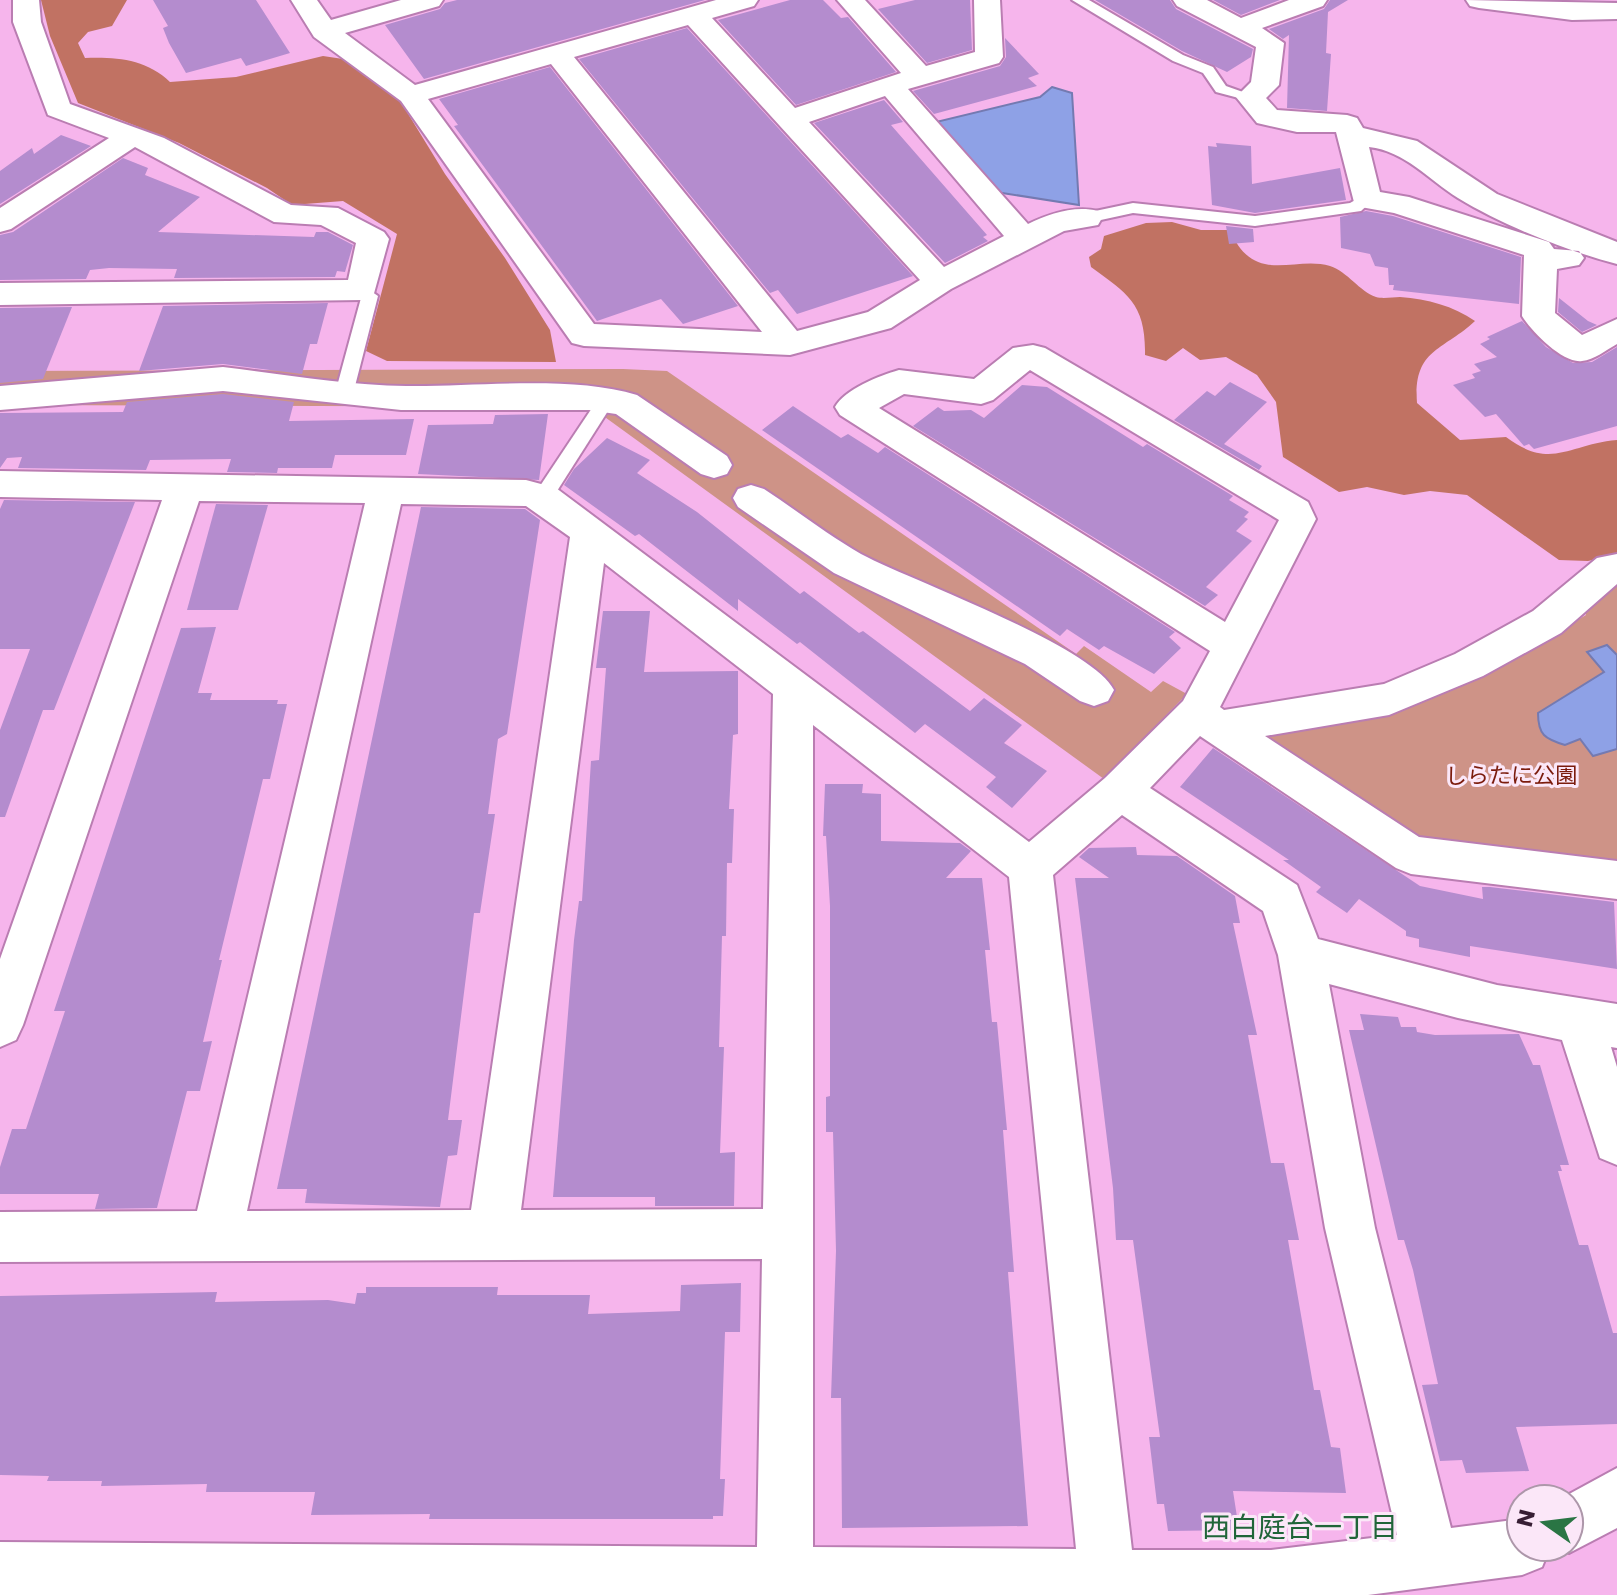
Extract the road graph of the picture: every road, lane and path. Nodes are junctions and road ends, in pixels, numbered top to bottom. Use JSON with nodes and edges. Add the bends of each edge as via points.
{"nodes":[{"id":1,"x":26,"y":0,"type":"edge"},
{"id":2,"x":304,"y":0,"type":"edge"},
{"id":3,"x":430,"y":0,"type":"edge"},
{"id":4,"x":745,"y":0,"type":"edge"},
{"id":5,"x":850,"y":0,"type":"edge"},
{"id":6,"x":987,"y":0,"type":"edge"},
{"id":7,"x":1079,"y":0,"type":"edge"},
{"id":8,"x":1186,"y":0,"type":"edge"},
{"id":9,"x":1314,"y":0,"type":"edge"},
{"id":10,"x":1479,"y":0,"type":"edge"},
{"id":11,"x":1543,"y":4,"type":"edge"},
{"id":12,"x":1617,"y":11,"type":"edge"},
{"id":13,"x":694,"y":15,"type":"junction"},
{"id":14,"x":1241,"y":27,"type":"junction"},
{"id":15,"x":324,"y":31,"type":"junction"},
{"id":16,"x":558,"y":55,"type":"junction"},
{"id":17,"x":920,"y":77,"type":"junction"},
{"id":18,"x":890,"y":85,"type":"junction"},
{"id":19,"x":411,"y":95,"type":"junction"},
{"id":20,"x":1250,"y":97,"type":"junction"},
{"id":21,"x":790,"y":119,"type":"junction"},
{"id":22,"x":132,"y":136,"type":"junction"},
{"id":23,"x":1352,"y":136,"type":"junction"},
{"id":24,"x":1366,"y":199,"type":"junction"},
{"id":25,"x":1087,"y":218,"type":"joint"},
{"id":26,"x":0,"y":222,"type":"edge"},
{"id":27,"x":1025,"y":241,"type":"junction"},
{"id":28,"x":1608,"y":250,"type":"edge"},
{"id":29,"x":1542,"y":260,"type":"junction"},
{"id":30,"x":940,"y":282,"type":"junction"},
{"id":31,"x":362,"y":290,"type":"junction"},
{"id":32,"x":0,"y":294,"type":"edge"},
{"id":33,"x":1617,"y":330,"type":"edge"},
{"id":34,"x":790,"y":344,"type":"junction"},
{"id":35,"x":345,"y":390,"type":"junction"},
{"id":36,"x":0,"y":398,"type":"edge"},
{"id":37,"x":606,"y":400,"type":"junction"},
{"id":38,"x":714,"y":465,"type":"dead end"},
{"id":39,"x":0,"y":484,"type":"edge"},
{"id":40,"x":185,"y":487,"type":"junction"},
{"id":41,"x":386,"y":492,"type":"junction"},
{"id":42,"x":543,"y":497,"type":"junction"},
{"id":43,"x":751,"y":498,"type":"dead end"},
{"id":44,"x":589,"y":534,"type":"junction"},
{"id":45,"x":1617,"y":568,"type":"edge"},
{"id":46,"x":1233,"y":646,"type":"junction"},
{"id":47,"x":793,"y":690,"type":"junction"},
{"id":48,"x":1094,"y":690,"type":"dead end"},
{"id":49,"x":1185,"y":728,"type":"junction"},
{"id":50,"x":1120,"y":791,"type":"junction"},
{"id":51,"x":1030,"y":868,"type":"junction"},
{"id":52,"x":1617,"y":880,"type":"edge"},
{"id":53,"x":1301,"y":955,"type":"junction"},
{"id":54,"x":1598,"y":1024,"type":"edge"},
{"id":55,"x":0,"y":1025,"type":"edge"},
{"id":56,"x":1617,"y":1141,"type":"edge"},
{"id":57,"x":788,"y":1234,"type":"junction"},
{"id":58,"x":493,"y":1235,"type":"junction"},
{"id":59,"x":0,"y":1237,"type":"edge"},
{"id":60,"x":216,"y":1237,"type":"junction"},
{"id":61,"x":1617,"y":1496,"type":"edge"},
{"id":62,"x":1585,"y":1515,"type":"edge"},
{"id":63,"x":1505,"y":1549,"type":"edge"},
{"id":64,"x":1430,"y":1556,"type":"junction"},
{"id":65,"x":0,"y":1570,"type":"edge"},
{"id":66,"x":785,"y":1573,"type":"junction"},
{"id":67,"x":1108,"y":1585,"type":"edge"}],
"edges":[{"from":1,"to":22,"type":"street","via":[[27,22],[58,109]]},
{"from":2,"to":15,"type":"street"},
{"from":3,"to":15,"type":"street"},
{"from":4,"to":13,"type":"street"},
{"from":5,"to":17,"type":"street"},
{"from":6,"to":17,"type":"street","via":[[989,57]]},
{"from":7,"to":20,"type":"lane","via":[[1208,70],[1221,89]]},
{"from":8,"to":14,"type":"street"},
{"from":9,"to":14,"type":"street"},
{"from":10,"to":11,"type":"street"},
{"from":11,"to":12,"type":"street"},
{"from":13,"to":16,"type":"street"},
{"from":13,"to":21,"type":"street"},
{"from":14,"to":20,"type":"street","via":[[1270,43],[1265,85]]},
{"from":15,"to":19,"type":"street"},
{"from":16,"to":19,"type":"street"},
{"from":16,"to":34,"type":"street"},
{"from":17,"to":18,"type":"street"},
{"from":18,"to":21,"type":"street"},
{"from":18,"to":27,"type":"street"},
{"from":19,"to":34,"type":"street","via":[[584,335]]},
{"from":20,"to":23,"type":"street","via":[[1267,117],[1347,124]]},
{"from":21,"to":30,"type":"street"},
{"from":22,"to":26,"type":"street"},
{"from":22,"to":31,"type":"street","via":[[285,215],[327,215],[373,239]]},
{"from":23,"to":24,"type":"street"},
{"from":23,"to":28,"type":"street","via":[[1387,138],[1416,150],[1470,192]]},
{"from":24,"to":25,"type":"lane","via":[[1355,207],[1255,221],[1133,208]]},
{"from":24,"to":29,"type":"street","via":[[1398,204],[1538,249]]},
{"from":25,"to":27,"type":"street","via":[[1057,222]]},
{"from":27,"to":30,"type":"street"},
{"from":28,"to":29,"type":"street"},
{"from":29,"to":33,"type":"street","via":[[1538,316],[1579,351]]},
{"from":30,"to":34,"type":"street","via":[[879,320]]},
{"from":31,"to":32,"type":"street"},
{"from":31,"to":35,"type":"lane","via":[[370,296]]},
{"from":35,"to":36,"type":"street","via":[[223,379]]},
{"from":35,"to":37,"type":"street","via":[[401,398]]},
{"from":37,"to":38,"type":"street","via":[[625,403]]},
{"from":37,"to":42,"type":"lane"},
{"from":39,"to":40,"type":"street"},
{"from":40,"to":41,"type":"street"},
{"from":40,"to":55,"type":"street"},
{"from":41,"to":42,"type":"street"},
{"from":41,"to":60,"type":"street"},
{"from":42,"to":44,"type":"street"},
{"from":43,"to":48,"type":"street","via":[[847,563],[1027,647]]},
{"from":44,"to":47,"type":"street"},
{"from":44,"to":58,"type":"street"},
{"from":45,"to":49,"type":"street","via":[[1610,568],[1547,622],[1469,665],[1389,699]]},
{"from":46,"to":46,"type":"street","via":[[892,432],[852,407],[899,382],[981,392],[1025,356],[1033,356],[1295,512],[1298,519]]},
{"from":46,"to":49,"type":"street"},
{"from":47,"to":51,"type":"street"},
{"from":47,"to":57,"type":"street"},
{"from":49,"to":50,"type":"street"},
{"from":49,"to":52,"type":"street","via":[[1411,855]]},
{"from":50,"to":51,"type":"street"},
{"from":50,"to":53,"type":"street","via":[[1281,899]]},
{"from":51,"to":67,"type":"street"},
{"from":53,"to":54,"type":"street","via":[[1401,985]]},
{"from":53,"to":64,"type":"street","via":[[1350,1228]]},
{"from":54,"to":56,"type":"street"},
{"from":57,"to":58,"type":"street"},
{"from":57,"to":66,"type":"street"},
{"from":58,"to":60,"type":"street"},
{"from":59,"to":60,"type":"street"},
{"from":61,"to":62,"type":"street"},
{"from":63,"to":64,"type":"street"},
{"from":64,"to":67,"type":"street","via":[[1271,1579]]},
{"from":65,"to":66,"type":"street"},
{"from":66,"to":67,"type":"street"}]}
